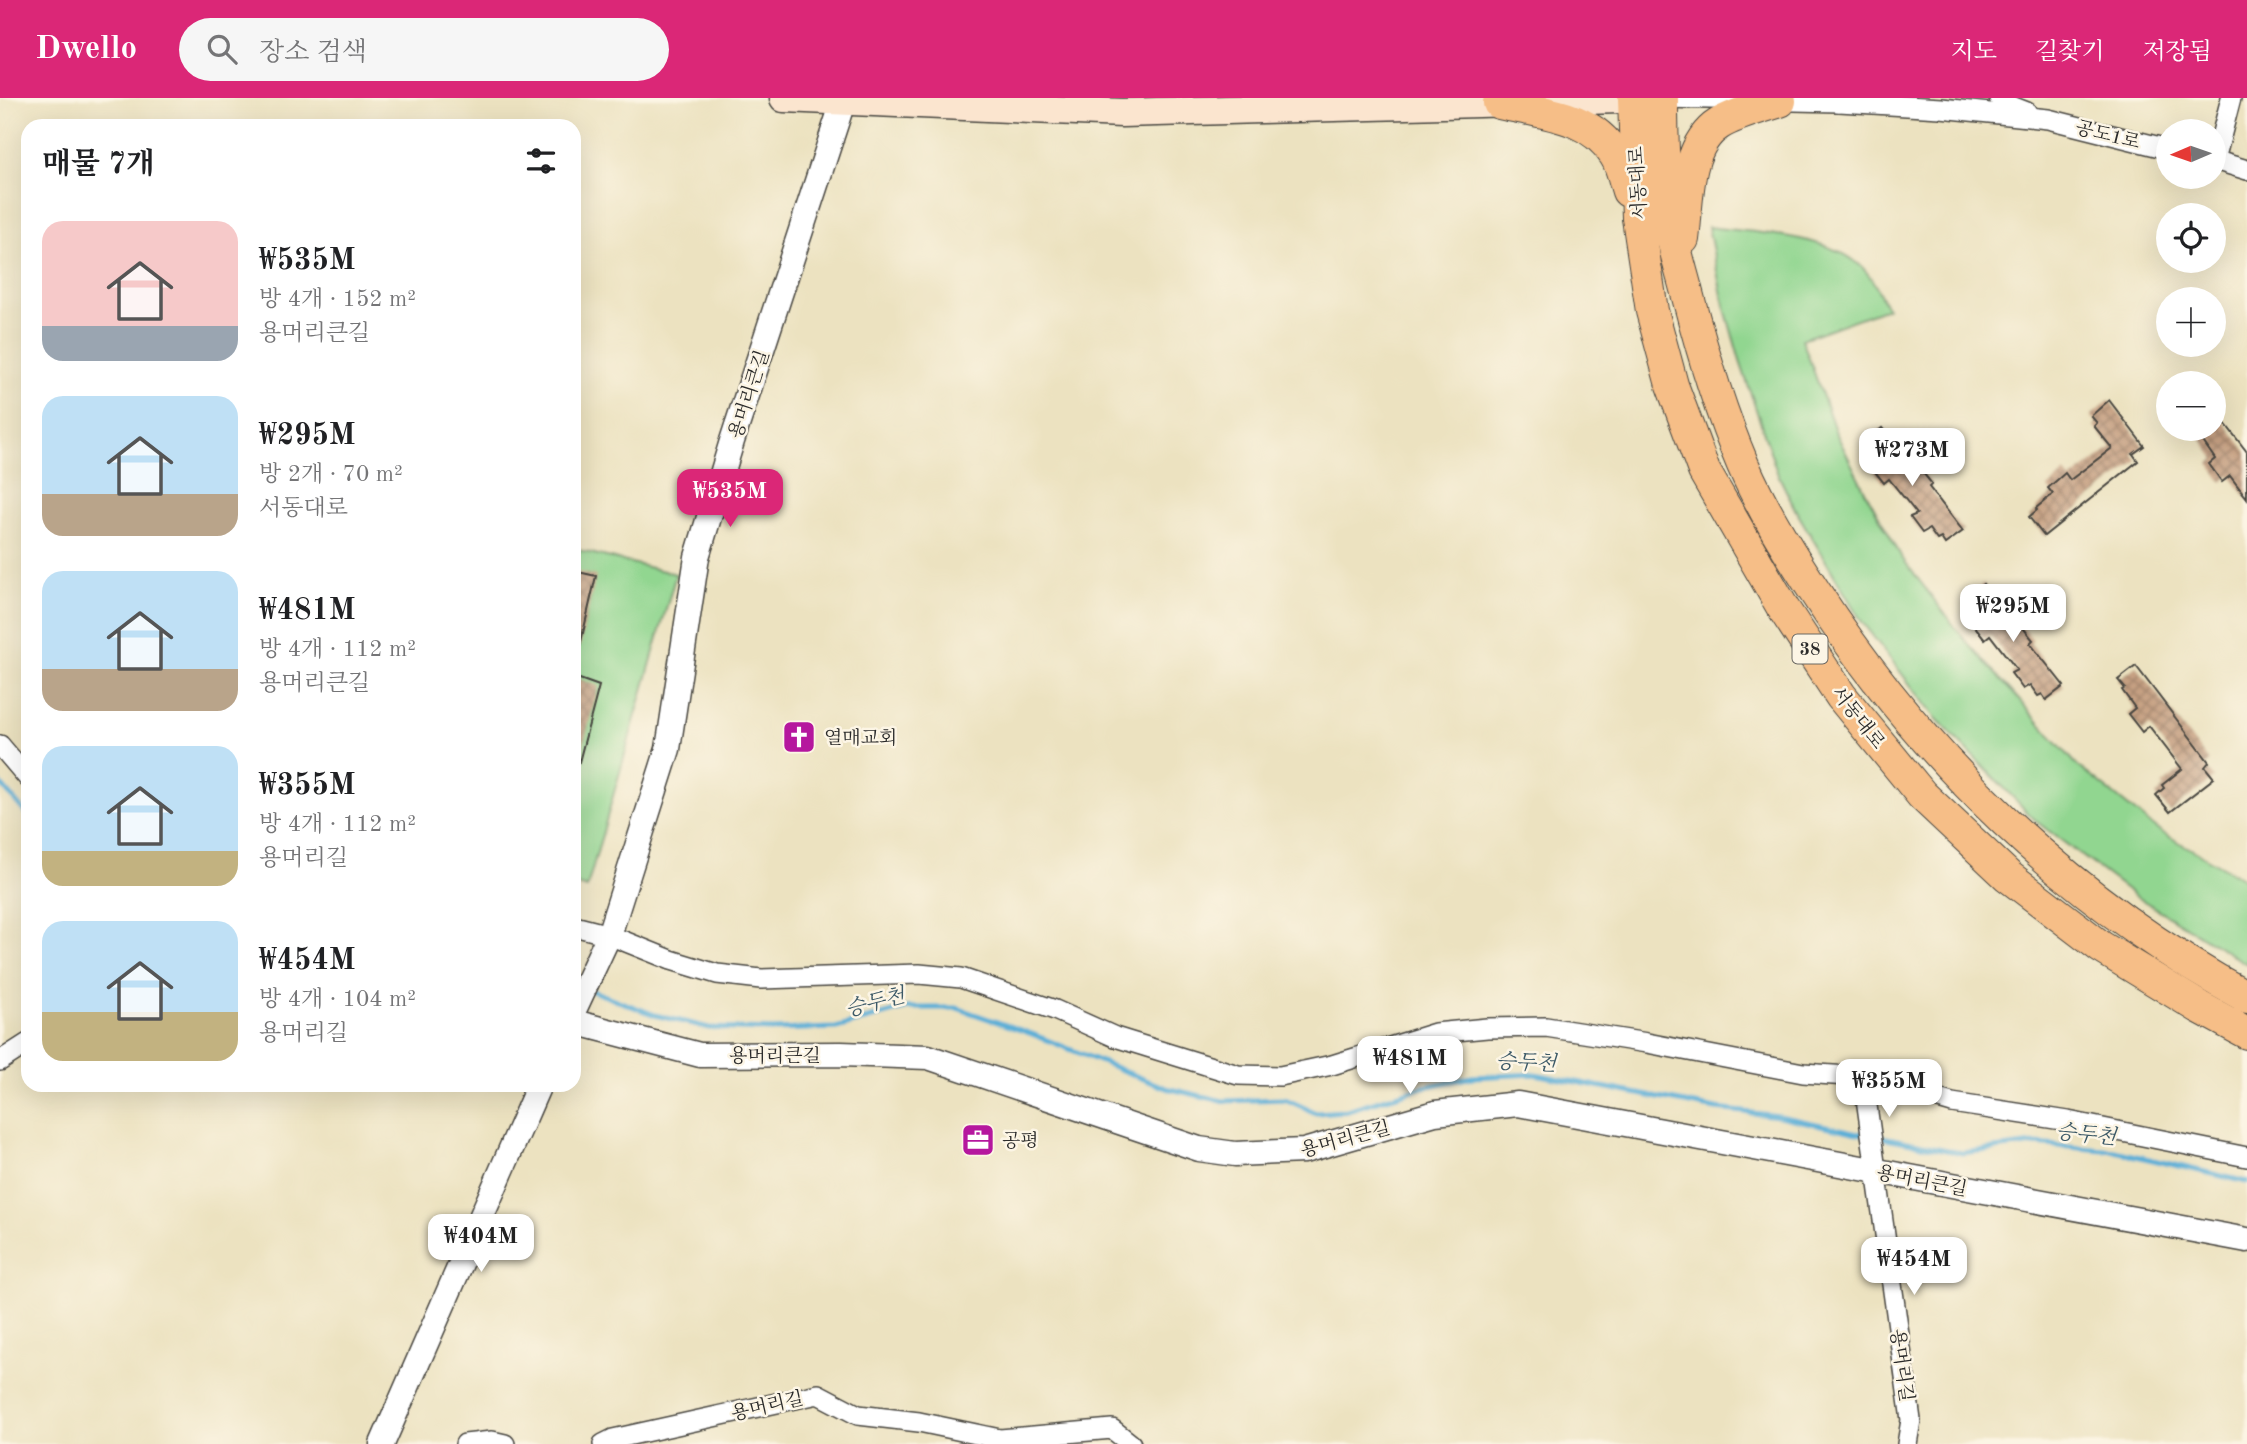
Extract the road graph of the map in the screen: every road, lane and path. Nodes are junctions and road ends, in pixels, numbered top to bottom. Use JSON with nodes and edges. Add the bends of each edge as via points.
{"nodes":[{"id":1,"x":784,"y":98,"type":"edge"},
{"id":2,"x":1634,"y":98,"type":"edge"},
{"id":3,"x":1661,"y":98,"type":"edge"},
{"id":4,"x":1999,"y":98,"type":"edge"},
{"id":5,"x":2026,"y":98,"type":"edge"},
{"id":6,"x":2231,"y":98,"type":"edge"},
{"id":7,"x":1777,"y":99,"type":"edge"},
{"id":8,"x":1845,"y":100,"type":"edge"},
{"id":9,"x":1507,"y":101,"type":"edge"},
{"id":10,"x":843,"y":102,"type":"junction"},
{"id":11,"x":2048,"y":119,"type":"junction"},
{"id":12,"x":2225,"y":119,"type":"edge"},
{"id":13,"x":2156,"y":146,"type":"edge"},
{"id":14,"x":2226,"y":164,"type":"edge"},
{"id":15,"x":2247,"y":170,"type":"edge"},
{"id":16,"x":1638,"y":218,"type":"junction"},
{"id":17,"x":1680,"y":264,"type":"junction"},
{"id":18,"x":0,"y":744,"type":"edge"},
{"id":19,"x":21,"y":770,"type":"edge"},
{"id":20,"x":581,"y":929,"type":"edge"},
{"id":21,"x":607,"y":942,"type":"junction"},
{"id":22,"x":2247,"y":997,"type":"edge"},
{"id":23,"x":581,"y":1000,"type":"edge"},
{"id":24,"x":581,"y":1013,"type":"edge"},
{"id":25,"x":2247,"y":1033,"type":"edge"},
{"id":26,"x":21,"y":1048,"type":"edge"},
{"id":27,"x":0,"y":1061,"type":"edge"},
{"id":28,"x":1864,"y":1086,"type":"junction"},
{"id":29,"x":536,"y":1092,"type":"edge"},
{"id":30,"x":2247,"y":1157,"type":"edge"},
{"id":31,"x":1874,"y":1160,"type":"junction"},
{"id":32,"x":2247,"y":1240,"type":"edge"},
{"id":33,"x":382,"y":1444,"type":"edge"},
{"id":34,"x":465,"y":1444,"type":"edge"},
{"id":35,"x":505,"y":1444,"type":"edge"},
{"id":36,"x":603,"y":1444,"type":"edge"},
{"id":37,"x":1131,"y":1444,"type":"edge"},
{"id":38,"x":1907,"y":1444,"type":"edge"}],
"edges":[{"from":1,"to":10,"type":"main road"},
{"from":2,"to":3,"type":"main road"},
{"from":2,"to":9,"type":"main road"},
{"from":2,"to":16,"type":"main road","name":"서동대로","number":"38"},
{"from":3,"to":7,"type":"street","name":"공도1로"},
{"from":3,"to":17,"type":"main road","name":"서동대로","number":"38","via":[[1668,212]]},
{"from":4,"to":11,"type":"street"},
{"from":5,"to":11,"type":"street"},
{"from":6,"to":12,"type":"street"},
{"from":7,"to":8,"type":"street","name":"공도1로"},
{"from":7,"to":17,"type":"main road","via":[[1718,124],[1700,142],[1692,168]]},
{"from":8,"to":11,"type":"street","name":"공도1로"},
{"from":9,"to":10,"type":"main road","via":[[1122,113]]},
{"from":9,"to":16,"type":"main road","via":[[1579,121],[1600,135],[1616,156]]},
{"from":10,"to":21,"type":"street","name":"용머리큰길","via":[[697,557],[668,749]]},
{"from":11,"to":13,"type":"street","name":"공도1로"},
{"from":14,"to":15,"type":"street"},
{"from":16,"to":25,"type":"main road","name":"서동대로","number":"38","via":[[1652,312],[1672,385],[1704,471],[1783,608],[1841,696],[1922,795],[2007,876],[2101,947]]},
{"from":17,"to":22,"type":"main road","name":"서동대로","number":"38","via":[[1718,402],[1743,466],[1805,577],[1887,694],[1939,754],[2044,857],[2105,907],[2197,970]]},
{"from":18,"to":19,"type":"street"},
{"from":20,"to":21,"type":"street"},
{"from":21,"to":23,"type":"street","name":"용머리큰길"},
{"from":21,"to":28,"type":"street","via":[[717,974],[761,979],[919,974],[961,978],[1055,1010],[1115,1037],[1238,1075],[1280,1076],[1332,1065],[1435,1033],[1546,1027]]},
{"from":24,"to":31,"type":"street","name":"용머리큰길","via":[[700,1055],[928,1057],[1199,1149],[1235,1154],[1304,1151],[1435,1113],[1518,1104]]},
{"from":26,"to":27,"type":"street"},
{"from":28,"to":30,"type":"street"},
{"from":28,"to":31,"type":"street","name":"용머리길"},
{"from":29,"to":33,"type":"street"},
{"from":31,"to":32,"type":"street","name":"용머리큰길"},
{"from":31,"to":38,"type":"street","name":"용머리길","via":[[1911,1420]]},
{"from":34,"to":35,"type":"street"},
{"from":36,"to":37,"type":"street","name":"용머리길","via":[[818,1394],[858,1415],[1000,1439],[1112,1429]]}]}
